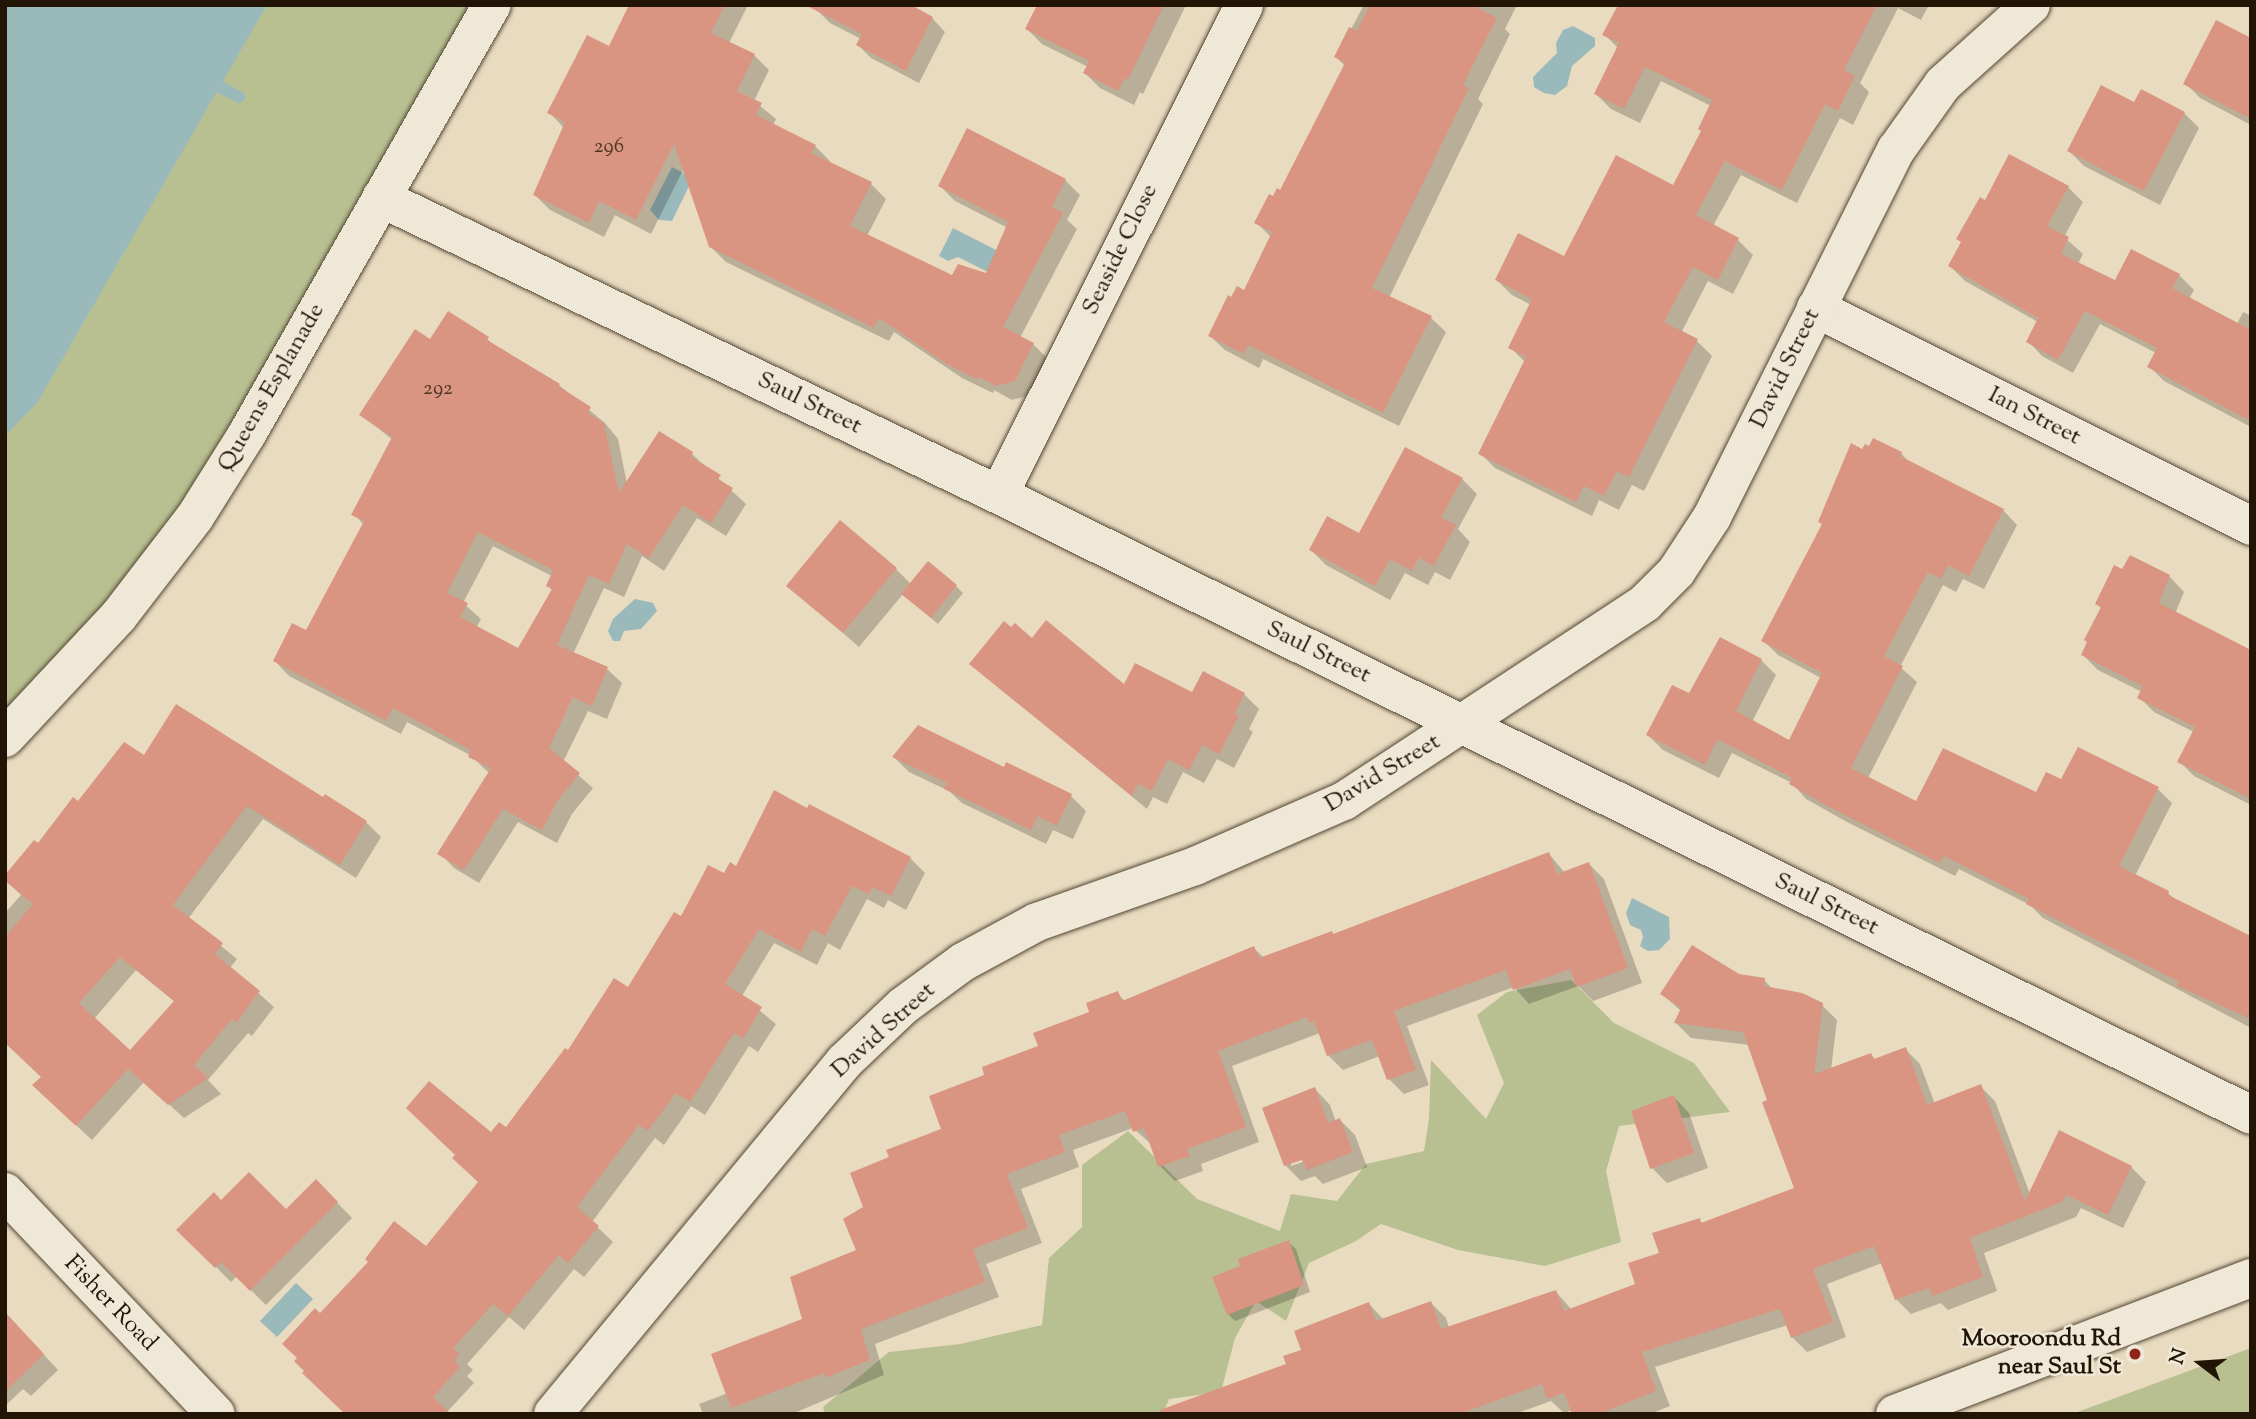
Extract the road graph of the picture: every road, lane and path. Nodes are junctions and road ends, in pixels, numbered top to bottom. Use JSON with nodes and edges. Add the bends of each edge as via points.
{"nodes":[{"id":1,"x":492,"y":5,"type":"edge"},
{"id":2,"x":1244,"y":5,"type":"edge"},
{"id":3,"x":2031,"y":5,"type":"edge"},
{"id":4,"x":382,"y":198,"type":"junction"},
{"id":5,"x":1816,"y":308,"type":"junction"},
{"id":6,"x":999,"y":495,"type":"junction"},
{"id":7,"x":2251,"y":526,"type":"edge"},
{"id":8,"x":1463,"y":725,"type":"junction"},
{"id":9,"x":5,"y":738,"type":"edge"},
{"id":10,"x":2251,"y":1115,"type":"edge"},
{"id":11,"x":5,"y":1192,"type":"edge"},
{"id":12,"x":2251,"y":1278,"type":"edge"},
{"id":13,"x":216,"y":1414,"type":"edge"},
{"id":14,"x":553,"y":1414,"type":"edge"},
{"id":15,"x":1895,"y":1414,"type":"edge"}],
"edges":[{"from":1,"to":4,"type":"street","name":"Queens Esplanade"},
{"from":2,"to":6,"type":"street","name":"Seaside Close"},
{"from":3,"to":5,"type":"street","name":"David Street","via":[[1943,84],[1896,150]]},
{"from":4,"to":6,"type":"street","name":"Saul Street"},
{"from":4,"to":9,"type":"street","name":"Queens Esplanade","via":[[195,517],[118,617]]},
{"from":5,"to":7,"type":"street","name":"Ian Street"},
{"from":5,"to":8,"type":"street","name":"David Street","via":[[1712,517],[1676,572],[1644,603]]},
{"from":6,"to":8,"type":"street","name":"Saul Street"},
{"from":8,"to":10,"type":"street","name":"Saul Street"},
{"from":8,"to":14,"type":"street","name":"David Street","via":[[1344,801],[1195,866],[1037,922],[964,962],[903,1006],[844,1062]]},
{"from":11,"to":13,"type":"street","name":"Fisher Road"},
{"from":12,"to":15,"type":"street"}]}
